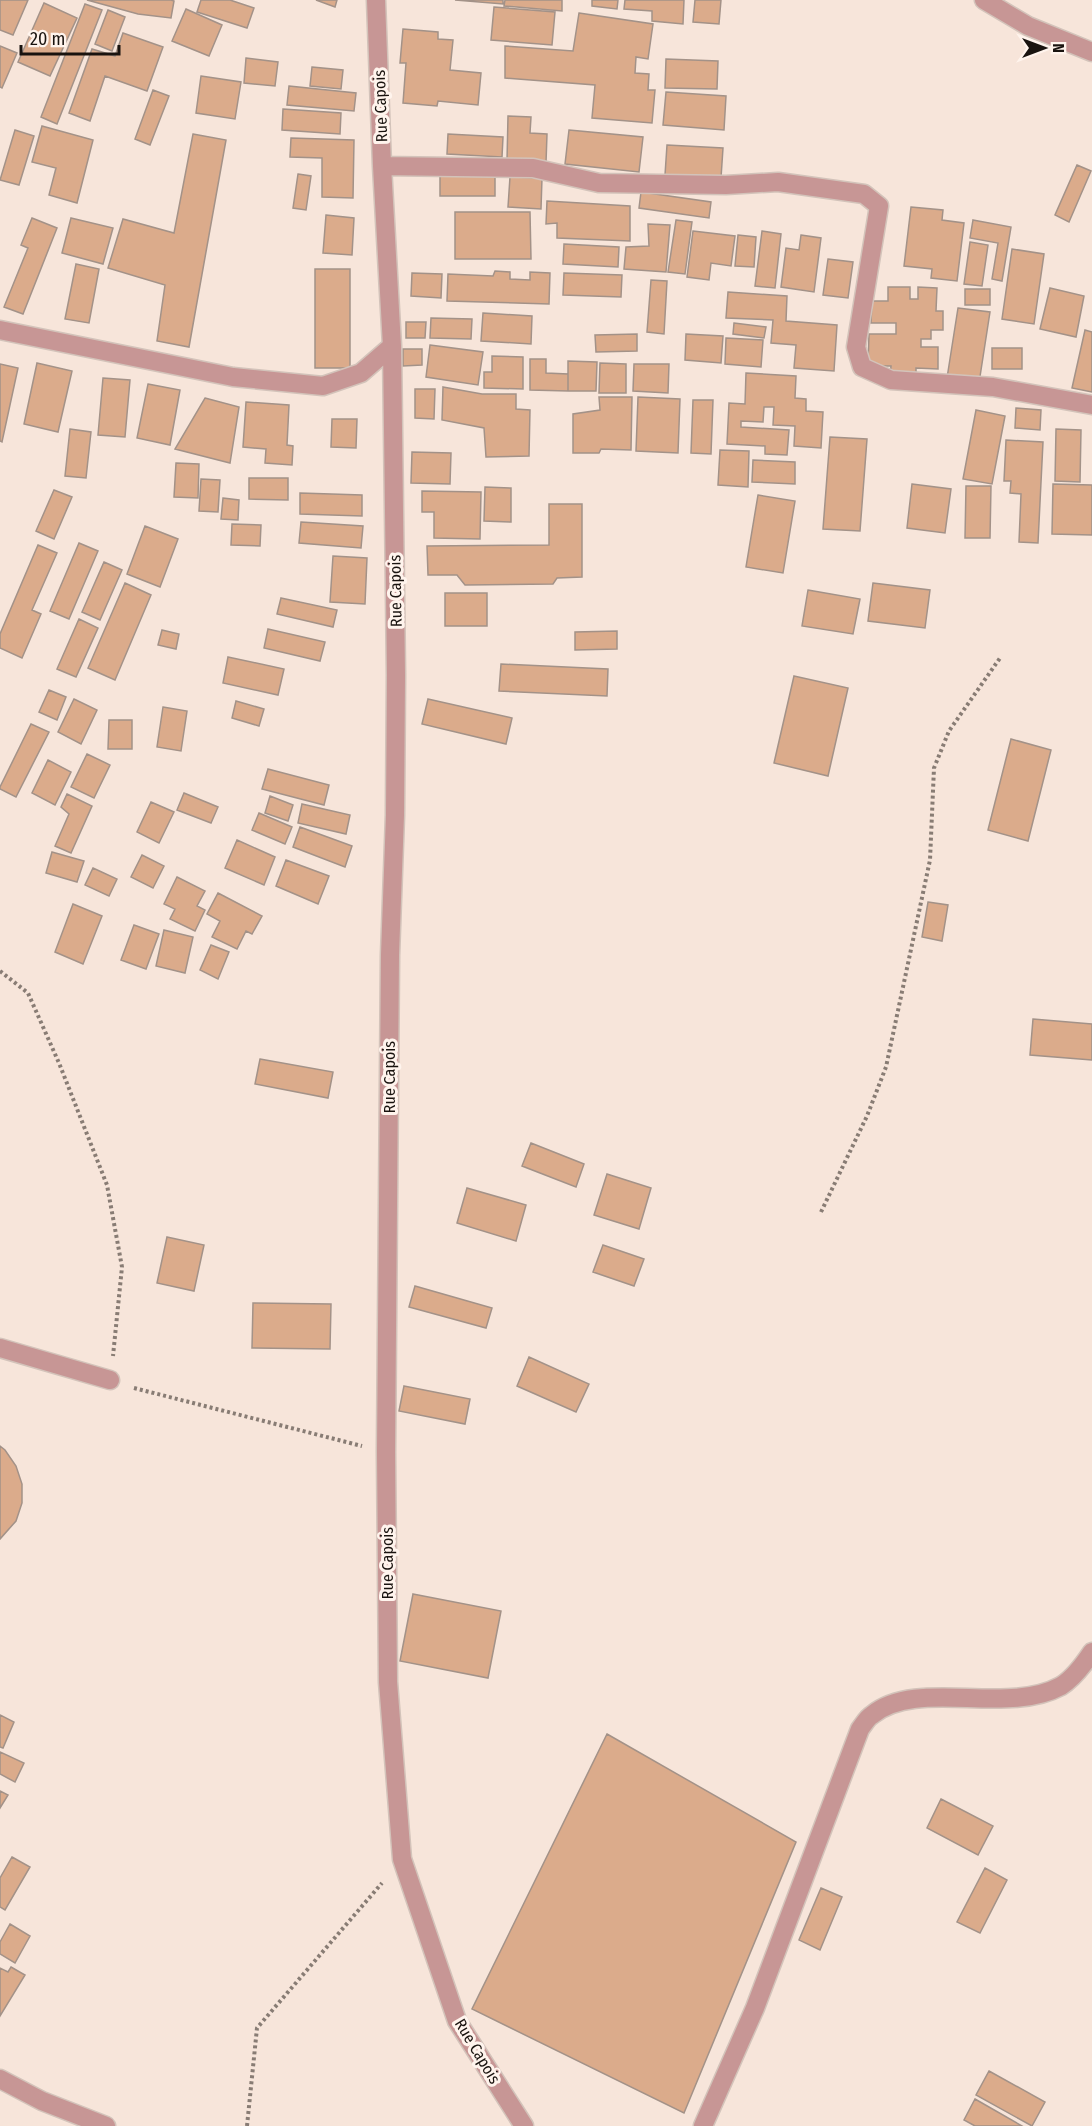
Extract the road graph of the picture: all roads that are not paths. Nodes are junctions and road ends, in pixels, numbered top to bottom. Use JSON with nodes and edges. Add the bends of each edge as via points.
{"nodes":[{"id":1,"x":376,"y":0,"type":"edge"},
{"id":2,"x":984,"y":0,"type":"edge"},
{"id":3,"x":1092,"y":52,"type":"edge"},
{"id":4,"x":382,"y":166,"type":"junction"},
{"id":5,"x":0,"y":330,"type":"edge"},
{"id":6,"x":392,"y":346,"type":"junction"},
{"id":7,"x":1092,"y":405,"type":"edge"},
{"id":8,"x":0,"y":1348,"type":"edge"},
{"id":9,"x":110,"y":1380,"type":"road end"},
{"id":10,"x":1092,"y":1652,"type":"edge"},
{"id":11,"x":0,"y":2079,"type":"edge"},
{"id":12,"x":106,"y":2126,"type":"edge"},
{"id":13,"x":524,"y":2126,"type":"edge"},
{"id":14,"x":703,"y":2126,"type":"edge"}],
"edges":[{"from":1,"to":4,"type":"street","name":"Rue Capois"},
{"from":2,"to":3,"type":"street","via":[[1028,26]]},
{"from":4,"to":6,"type":"street","name":"Rue Capois"},
{"from":4,"to":7,"type":"street","via":[[533,168],[599,183],[778,182],[864,194],[879,206],[856,347],[862,367],[891,380],[993,387]]},
{"from":5,"to":6,"type":"street","via":[[233,377],[324,386],[361,372]]},
{"from":6,"to":13,"type":"street","name":"Rue Capois","via":[[396,675],[386,1452],[388,1682],[402,1859],[457,2021]]},
{"from":8,"to":9,"type":"street"},
{"from":10,"to":14,"type":"street","via":[[1062,1685],[1038,1694],[1004,1699],[918,1698],[872,1714],[860,1729],[755,2008]]},
{"from":11,"to":12,"type":"street","via":[[42,2101]]}]}
